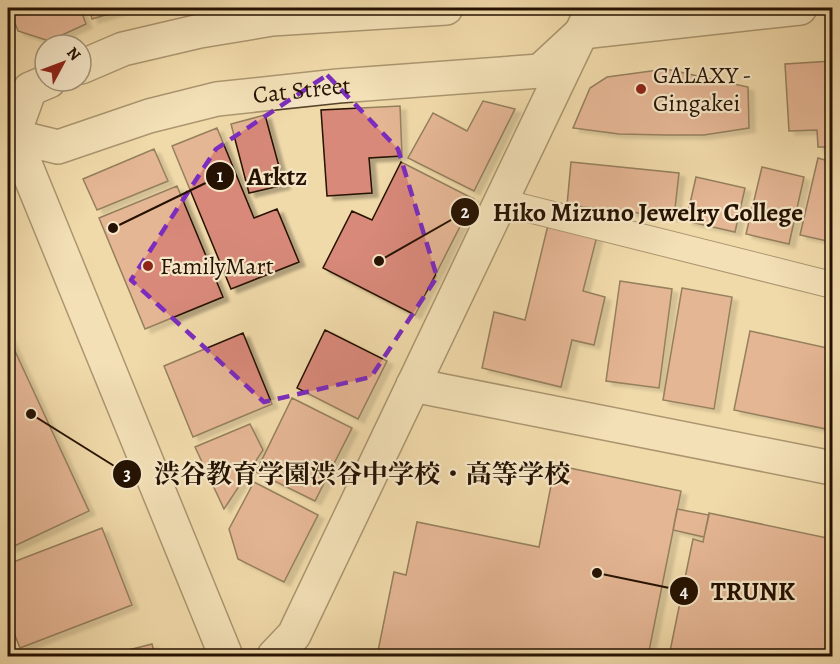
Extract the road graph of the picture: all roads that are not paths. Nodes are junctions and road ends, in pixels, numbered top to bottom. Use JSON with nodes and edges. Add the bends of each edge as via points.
{"nodes":[{"id":1,"x":446,"y":8,"type":"edge"},
{"id":2,"x":800,"y":8,"type":"edge"},
{"id":3,"x":581,"y":16,"type":"edge"},
{"id":4,"x":93,"y":62,"type":"edge"},
{"id":5,"x":33,"y":88,"type":"edge"},
{"id":6,"x":9,"y":132,"type":"edge"},
{"id":7,"x":501,"y":202,"type":"junction"},
{"id":8,"x":832,"y":285,"type":"edge"},
{"id":9,"x":413,"y":385,"type":"junction"},
{"id":10,"x":832,"y":468,"type":"edge"},
{"id":11,"x":226,"y":657,"type":"edge"},
{"id":12,"x":274,"y":657,"type":"edge"}],
"edges":[{"from":1,"to":4,"type":"street","via":[[272,19],[123,49]]},
{"from":2,"to":3,"type":"street"},
{"from":3,"to":6,"type":"street","name":"Cat Street","via":[[540,70],[217,99],[149,116],[58,147]]},
{"from":3,"to":7,"type":"street"},
{"from":5,"to":6,"type":"street"},
{"from":6,"to":11,"type":"street"},
{"from":7,"to":8,"type":"lane"},
{"from":7,"to":9,"type":"street"},
{"from":9,"to":10,"type":"street"},
{"from":9,"to":12,"type":"street","via":[[294,635]]}]}
